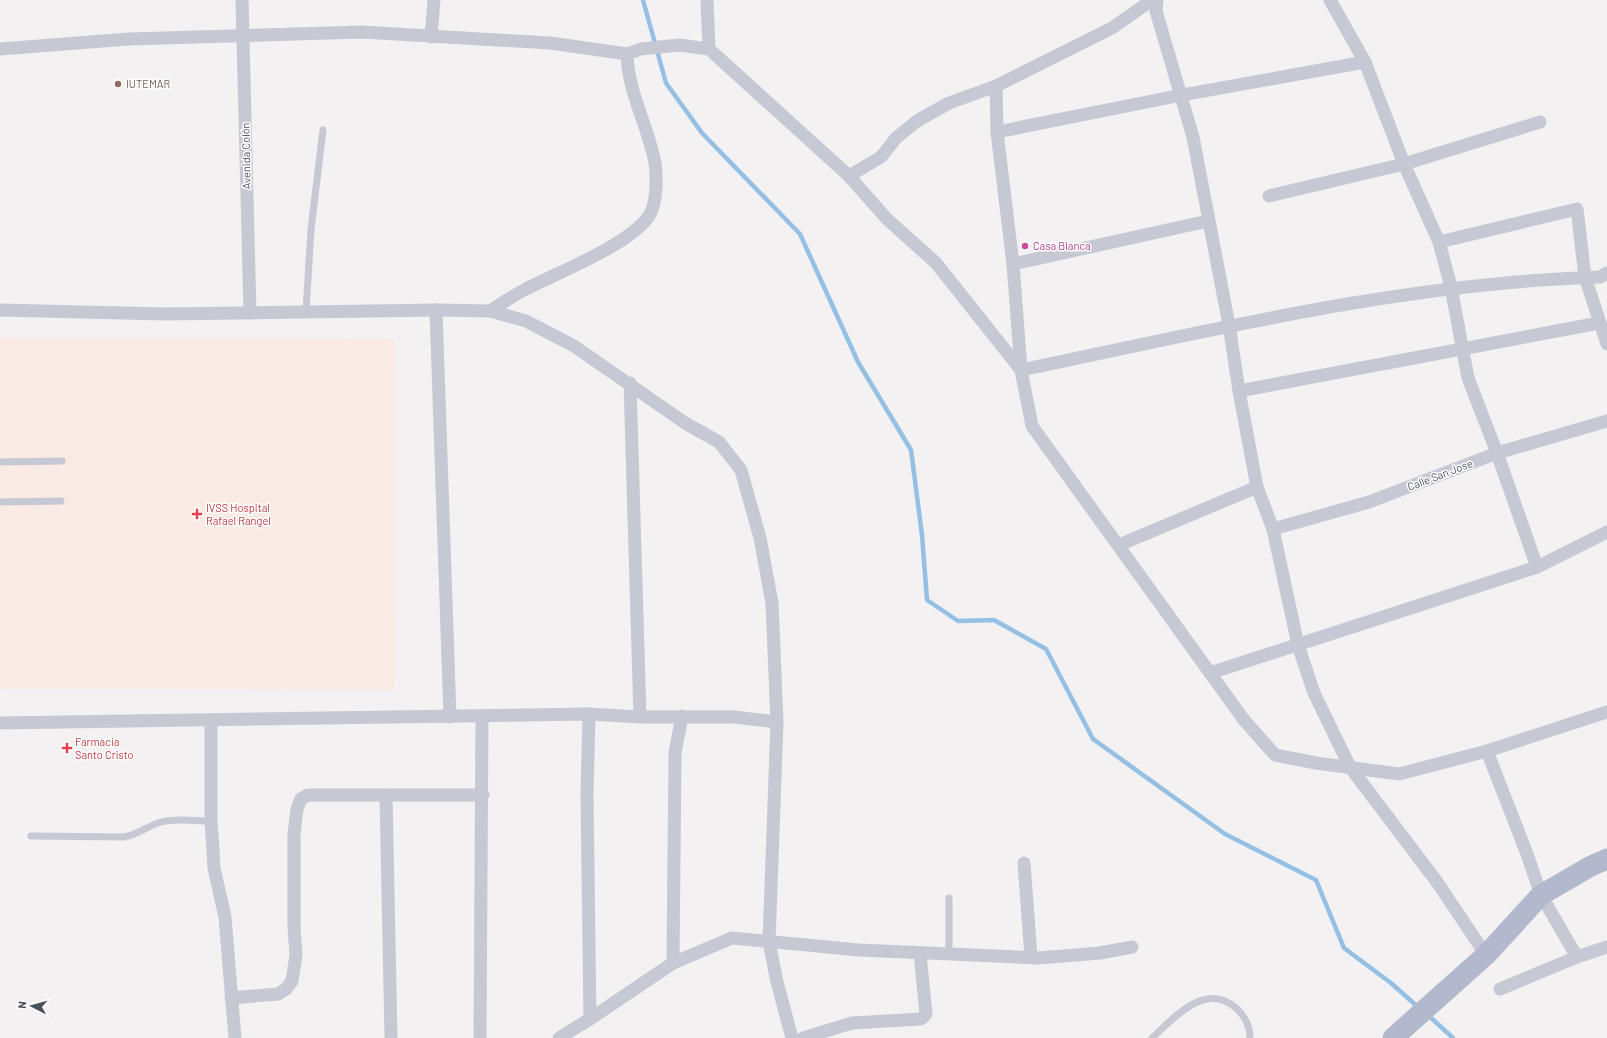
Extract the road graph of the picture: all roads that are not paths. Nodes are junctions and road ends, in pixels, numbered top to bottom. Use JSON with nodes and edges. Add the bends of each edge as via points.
{"nodes":[{"id":1,"x":242,"y":0,"type":"edge"},
{"id":2,"x":434,"y":0,"type":"edge"},
{"id":3,"x":707,"y":0,"type":"edge"},
{"id":4,"x":1152,"y":0,"type":"edge"},
{"id":5,"x":1157,"y":0,"type":"edge"},
{"id":6,"x":1330,"y":0,"type":"edge"},
{"id":7,"x":243,"y":36,"type":"junction"},
{"id":8,"x":431,"y":37,"type":"junction"},
{"id":9,"x":709,"y":49,"type":"junction"},
{"id":10,"x":0,"y":50,"type":"edge"},
{"id":11,"x":627,"y":54,"type":"junction"},
{"id":12,"x":1365,"y":62,"type":"junction"},
{"id":13,"x":996,"y":86,"type":"junction"},
{"id":14,"x":1182,"y":95,"type":"junction"},
{"id":15,"x":1540,"y":122,"type":"dead end"},
{"id":16,"x":323,"y":130,"type":"dead end"},
{"id":17,"x":997,"y":132,"type":"junction"},
{"id":18,"x":1404,"y":164,"type":"junction"},
{"id":19,"x":849,"y":176,"type":"junction"},
{"id":20,"x":1269,"y":196,"type":"dead end"},
{"id":21,"x":1208,"y":221,"type":"junction"},
{"id":22,"x":1439,"y":242,"type":"junction"},
{"id":23,"x":1013,"y":264,"type":"junction"},
{"id":24,"x":1607,"y":273,"type":"edge"},
{"id":25,"x":1585,"y":277,"type":"junction"},
{"id":26,"x":1451,"y":287,"type":"junction"},
{"id":27,"x":0,"y":310,"type":"edge"},
{"id":28,"x":436,"y":310,"type":"junction"},
{"id":29,"x":490,"y":311,"type":"junction"},
{"id":30,"x":306,"y":312,"type":"junction"},
{"id":31,"x":250,"y":313,"type":"junction"},
{"id":32,"x":1599,"y":323,"type":"junction"},
{"id":33,"x":1229,"y":325,"type":"junction"},
{"id":34,"x":1607,"y":344,"type":"edge"},
{"id":35,"x":1463,"y":348,"type":"junction"},
{"id":36,"x":1021,"y":370,"type":"junction"},
{"id":37,"x":630,"y":383,"type":"junction"},
{"id":38,"x":1239,"y":391,"type":"junction"},
{"id":39,"x":1607,"y":421,"type":"edge"},
{"id":40,"x":1497,"y":453,"type":"junction"},
{"id":41,"x":62,"y":461,"type":"dead end"},
{"id":42,"x":0,"y":462,"type":"edge"},
{"id":43,"x":1257,"y":486,"type":"junction"},
{"id":44,"x":60,"y":501,"type":"dead end"},
{"id":45,"x":0,"y":502,"type":"edge"},
{"id":46,"x":1273,"y":529,"type":"junction"},
{"id":47,"x":1607,"y":532,"type":"edge"},
{"id":48,"x":1119,"y":545,"type":"junction"},
{"id":49,"x":1537,"y":568,"type":"junction"},
{"id":50,"x":1298,"y":645,"type":"junction"},
{"id":51,"x":1210,"y":673,"type":"junction"},
{"id":52,"x":1607,"y":713,"type":"edge"},
{"id":53,"x":589,"y":714,"type":"junction"},
{"id":54,"x":682,"y":716,"type":"junction"},
{"id":55,"x":450,"y":717,"type":"junction"},
{"id":56,"x":482,"y":717,"type":"junction"},
{"id":57,"x":640,"y":717,"type":"junction"},
{"id":58,"x":211,"y":721,"type":"junction"},
{"id":59,"x":777,"y":722,"type":"junction"},
{"id":60,"x":0,"y":723,"type":"edge"},
{"id":61,"x":1487,"y":751,"type":"junction"},
{"id":62,"x":1350,"y":767,"type":"junction"},
{"id":63,"x":386,"y":795,"type":"junction"},
{"id":64,"x":483,"y":795,"type":"junction"},
{"id":65,"x":211,"y":821,"type":"junction"},
{"id":66,"x":31,"y":836,"type":"dead end"},
{"id":67,"x":1607,"y":860,"type":"edge"},
{"id":68,"x":1024,"y":862,"type":"dead end"},
{"id":69,"x":1541,"y":896,"type":"junction"},
{"id":70,"x":949,"y":898,"type":"dead end"},
{"id":71,"x":769,"y":942,"type":"junction"},
{"id":72,"x":1132,"y":947,"type":"dead end"},
{"id":73,"x":1607,"y":947,"type":"edge"},
{"id":74,"x":920,"y":954,"type":"junction"},
{"id":75,"x":949,"y":955,"type":"junction"},
{"id":76,"x":1486,"y":955,"type":"junction"},
{"id":77,"x":1031,"y":957,"type":"junction"},
{"id":78,"x":1577,"y":957,"type":"junction"},
{"id":79,"x":673,"y":963,"type":"junction"},
{"id":80,"x":1500,"y":990,"type":"dead end"},
{"id":81,"x":231,"y":998,"type":"junction"},
{"id":82,"x":590,"y":1019,"type":"junction"},
{"id":83,"x":235,"y":1038,"type":"edge"},
{"id":84,"x":391,"y":1038,"type":"edge"},
{"id":85,"x":480,"y":1038,"type":"edge"},
{"id":86,"x":559,"y":1038,"type":"edge"},
{"id":87,"x":792,"y":1038,"type":"edge"},
{"id":88,"x":803,"y":1038,"type":"edge"},
{"id":89,"x":1152,"y":1038,"type":"edge"},
{"id":90,"x":1250,"y":1038,"type":"edge"},
{"id":91,"x":1393,"y":1038,"type":"edge"}],
"edges":[{"from":1,"to":7,"type":"street","name":"Avenida Colón"},
{"from":2,"to":8,"type":"street"},
{"from":3,"to":9,"type":"street"},
{"from":4,"to":13,"type":"street","via":[[1112,28]]},
{"from":5,"to":14,"type":"street","via":[[1156,11]]},
{"from":6,"to":12,"type":"street"},
{"from":7,"to":8,"type":"street","via":[[362,32]]},
{"from":7,"to":10,"type":"street","via":[[129,39]]},
{"from":7,"to":31,"type":"street","name":"Avenida Colón"},
{"from":8,"to":11,"type":"street","via":[[550,43]]},
{"from":9,"to":11,"type":"street","via":[[680,45],[640,49]]},
{"from":9,"to":19,"type":"street"},
{"from":11,"to":29,"type":"street","via":[[628,74],[655,163],[656,194],[649,216],[629,236],[526,289]]},
{"from":12,"to":14,"type":"street"},
{"from":12,"to":18,"type":"street"},
{"from":13,"to":17,"type":"street"},
{"from":13,"to":19,"type":"street","via":[[949,103],[917,122],[896,138],[881,157]]},
{"from":14,"to":17,"type":"street"},
{"from":14,"to":21,"type":"street","via":[[1193,137]]},
{"from":15,"to":18,"type":"street"},
{"from":16,"to":30,"type":"lane","via":[[311,230]]},
{"from":17,"to":23,"type":"street"},
{"from":18,"to":20,"type":"street"},
{"from":18,"to":22,"type":"street"},
{"from":19,"to":36,"type":"street","via":[[887,219],[936,263]]},
{"from":21,"to":23,"type":"street"},
{"from":21,"to":33,"type":"street"},
{"from":22,"to":25,"type":"street","via":[[1577,209]]},
{"from":22,"to":26,"type":"street"},
{"from":23,"to":36,"type":"street"},
{"from":24,"to":25,"type":"street","via":[[1600,277]]},
{"from":25,"to":26,"type":"street"},
{"from":25,"to":32,"type":"street"},
{"from":26,"to":33,"type":"street"},
{"from":26,"to":35,"type":"street"},
{"from":27,"to":31,"type":"street","via":[[166,314]]},
{"from":28,"to":29,"type":"street"},
{"from":28,"to":30,"type":"street"},
{"from":28,"to":55,"type":"street"},
{"from":29,"to":37,"type":"street","via":[[526,321],[574,346]]},
{"from":30,"to":31,"type":"street"},
{"from":32,"to":34,"type":"street"},
{"from":32,"to":35,"type":"street"},
{"from":33,"to":36,"type":"street"},
{"from":33,"to":38,"type":"street"},
{"from":35,"to":38,"type":"street"},
{"from":35,"to":40,"type":"street","via":[[1468,378]]},
{"from":36,"to":48,"type":"street","via":[[1032,426]]},
{"from":37,"to":57,"type":"street"},
{"from":37,"to":59,"type":"street","via":[[685,423],[718,442],[740,470],[760,538],[772,603]]},
{"from":38,"to":43,"type":"street"},
{"from":39,"to":40,"type":"street","name":"Calle San Jose"},
{"from":40,"to":46,"type":"street","name":"Calle San Jose","via":[[1369,502]]},
{"from":40,"to":49,"type":"street"},
{"from":41,"to":42,"type":"lane"},
{"from":43,"to":46,"type":"street"},
{"from":43,"to":48,"type":"street"},
{"from":44,"to":45,"type":"lane"},
{"from":46,"to":50,"type":"street"},
{"from":47,"to":49,"type":"street"},
{"from":48,"to":51,"type":"street"},
{"from":49,"to":50,"type":"street"},
{"from":50,"to":51,"type":"street"},
{"from":50,"to":62,"type":"street","via":[[1314,693]]},
{"from":51,"to":62,"type":"street","via":[[1248,725],[1275,755]]},
{"from":52,"to":61,"type":"street"},
{"from":53,"to":56,"type":"street"},
{"from":53,"to":57,"type":"street"},
{"from":53,"to":82,"type":"street","via":[[587,794]]},
{"from":54,"to":57,"type":"street"},
{"from":54,"to":59,"type":"street","via":[[734,717]]},
{"from":54,"to":79,"type":"street","via":[[675,754]]},
{"from":55,"to":56,"type":"street"},
{"from":55,"to":58,"type":"street"},
{"from":56,"to":64,"type":"street"},
{"from":58,"to":60,"type":"street"},
{"from":58,"to":65,"type":"street"},
{"from":59,"to":71,"type":"street"},
{"from":61,"to":62,"type":"street","via":[[1399,774]]},
{"from":61,"to":69,"type":"street"},
{"from":62,"to":76,"type":"street","via":[[1437,882]]},
{"from":63,"to":64,"type":"street"},
{"from":63,"to":81,"type":"street","via":[[308,795],[301,799],[294,834],[296,955],[292,981],[278,994]]},
{"from":63,"to":84,"type":"street"},
{"from":64,"to":85,"type":"street"},
{"from":65,"to":66,"type":"lane","via":[[167,821],[124,837]]},
{"from":65,"to":81,"type":"street","via":[[214,868],[225,917]]},
{"from":67,"to":69,"type":"main road","via":[[1591,866]]},
{"from":68,"to":77,"type":"street"},
{"from":69,"to":76,"type":"main road"},
{"from":69,"to":78,"type":"street"},
{"from":70,"to":75,"type":"lane"},
{"from":71,"to":74,"type":"street"},
{"from":71,"to":79,"type":"street","via":[[732,938]]},
{"from":71,"to":87,"type":"street"},
{"from":72,"to":77,"type":"street","via":[[1100,953]]},
{"from":73,"to":78,"type":"street"},
{"from":74,"to":75,"type":"street"},
{"from":74,"to":88,"type":"street","via":[[926,1014],[921,1019],[852,1024]]},
{"from":75,"to":77,"type":"street"},
{"from":76,"to":91,"type":"main road"},
{"from":78,"to":80,"type":"street"},
{"from":79,"to":82,"type":"street"},
{"from":81,"to":83,"type":"street"},
{"from":82,"to":86,"type":"street"},
{"from":89,"to":90,"type":"lane","via":[[1188,1005],[1200,1000],[1215,999],[1231,1004],[1242,1013]]}]}
